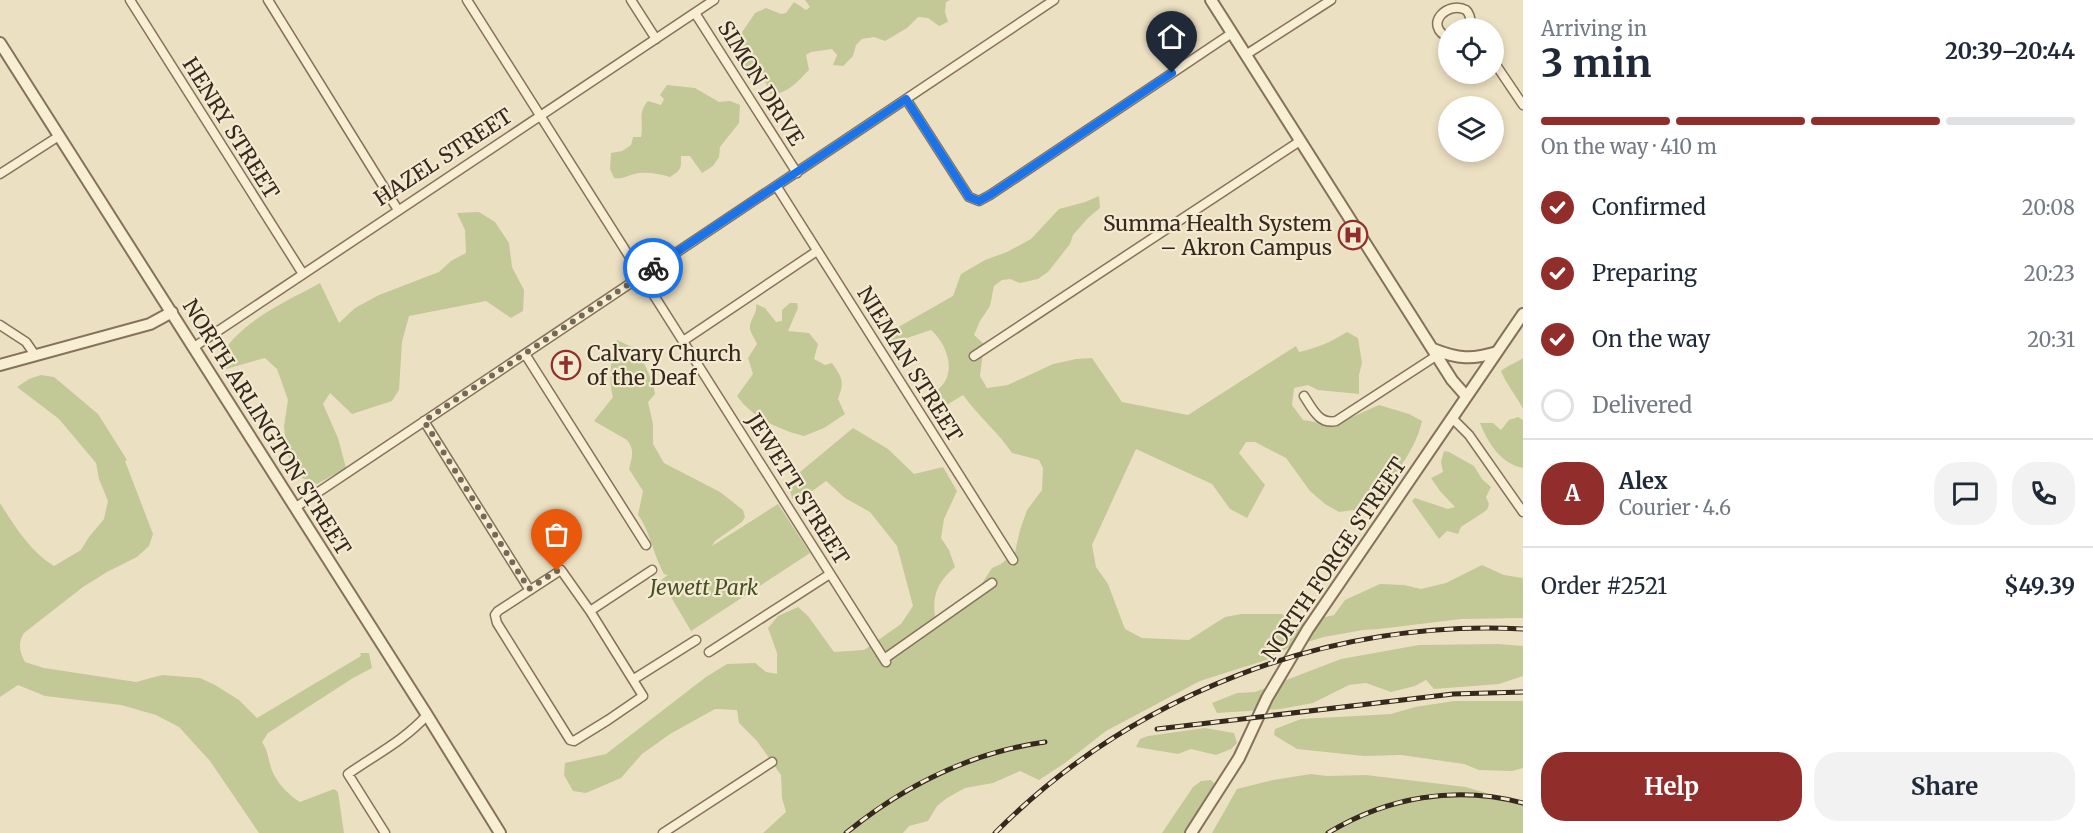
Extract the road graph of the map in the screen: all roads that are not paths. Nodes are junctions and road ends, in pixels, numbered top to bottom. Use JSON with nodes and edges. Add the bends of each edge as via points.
{"nodes":[{"id":1,"x":130,"y":0,"type":"edge"},
{"id":2,"x":268,"y":0,"type":"edge"},
{"id":3,"x":467,"y":0,"type":"edge"},
{"id":4,"x":631,"y":0,"type":"edge"},
{"id":5,"x":714,"y":0,"type":"edge"},
{"id":6,"x":1054,"y":0,"type":"edge"},
{"id":7,"x":1211,"y":0,"type":"edge"},
{"id":8,"x":1331,"y":0,"type":"edge"},
{"id":9,"x":695,"y":13,"type":"junction"},
{"id":10,"x":1439,"y":18,"type":"edge"},
{"id":11,"x":1470,"y":18,"type":"edge"},
{"id":12,"x":1232,"y":33,"type":"junction"},
{"id":13,"x":656,"y":39,"type":"junction"},
{"id":14,"x":0,"y":43,"type":"edge"},
{"id":15,"x":1247,"y":54,"type":"junction"},
{"id":16,"x":1504,"y":77,"type":"edge"},
{"id":17,"x":906,"y":99,"type":"junction"},
{"id":18,"x":1523,"y":105,"type":"edge"},
{"id":19,"x":540,"y":116,"type":"junction"},
{"id":20,"x":59,"y":136,"type":"junction"},
{"id":21,"x":1300,"y":141,"type":"junction"},
{"id":22,"x":797,"y":173,"type":"junction"},
{"id":23,"x":0,"y":174,"type":"edge"},
{"id":24,"x":777,"y":187,"type":"junction"},
{"id":25,"x":398,"y":210,"type":"junction"},
{"id":26,"x":817,"y":251,"type":"junction"},
{"id":27,"x":303,"y":274,"type":"junction"},
{"id":28,"x":642,"y":276,"type":"junction"},
{"id":29,"x":172,"y":312,"type":"junction"},
{"id":30,"x":1523,"y":314,"type":"edge"},
{"id":31,"x":0,"y":325,"type":"edge"},
{"id":32,"x":683,"y":341,"type":"junction"},
{"id":33,"x":194,"y":347,"type":"junction"},
{"id":34,"x":1497,"y":352,"type":"junction"},
{"id":35,"x":1434,"y":353,"type":"junction"},
{"id":36,"x":525,"y":354,"type":"junction"},
{"id":37,"x":35,"y":355,"type":"junction"},
{"id":38,"x":974,"y":356,"type":"dead end"},
{"id":39,"x":0,"y":366,"type":"edge"},
{"id":40,"x":1304,"y":396,"type":"dead end"},
{"id":41,"x":1466,"y":396,"type":"junction"},
{"id":42,"x":1452,"y":418,"type":"junction"},
{"id":43,"x":424,"y":421,"type":"junction"},
{"id":44,"x":296,"y":507,"type":"junction"},
{"id":45,"x":1522,"y":510,"type":"edge"},
{"id":46,"x":646,"y":545,"type":"dead end"},
{"id":47,"x":1013,"y":560,"type":"dead end"},
{"id":48,"x":652,"y":570,"type":"dead end"},
{"id":49,"x":830,"y":574,"type":"junction"},
{"id":50,"x":992,"y":583,"type":"dead end"},
{"id":51,"x":529,"y":589,"type":"junction"},
{"id":52,"x":590,"y":610,"type":"junction"},
{"id":53,"x":696,"y":640,"type":"dead end"},
{"id":54,"x":710,"y":652,"type":"dead end"},
{"id":55,"x":634,"y":679,"type":"junction"},
{"id":56,"x":427,"y":715,"type":"junction"},
{"id":57,"x":772,"y":762,"type":"dead end"},
{"id":58,"x":385,"y":833,"type":"edge"},
{"id":59,"x":500,"y":833,"type":"edge"},
{"id":60,"x":663,"y":833,"type":"edge"},
{"id":61,"x":1191,"y":833,"type":"edge"}],
"edges":[{"from":1,"to":27,"type":"street","name":"HENRY STREET"},
{"from":2,"to":25,"type":"street"},
{"from":3,"to":19,"type":"street","name":"JEWETT STREET"},
{"from":4,"to":13,"type":"street"},
{"from":5,"to":9,"type":"street","name":"HAZEL STREET"},
{"from":6,"to":17,"type":"street"},
{"from":7,"to":12,"type":"street"},
{"from":8,"to":15,"type":"street"},
{"from":9,"to":13,"type":"street","name":"HAZEL STREET"},
{"from":9,"to":22,"type":"street","name":"SIMON DRIVE"},
{"from":10,"to":11,"type":"street","via":[[1450,6],[1461,7]]},
{"from":12,"to":15,"type":"street"},
{"from":12,"to":17,"type":"street","via":[[983,200],[969,197]]},
{"from":13,"to":19,"type":"street","name":"HAZEL STREET"},
{"from":14,"to":20,"type":"street","name":"NORTH ARLINGTON STREET"},
{"from":15,"to":21,"type":"street"},
{"from":16,"to":18,"type":"street"},
{"from":17,"to":22,"type":"street"},
{"from":19,"to":25,"type":"street","name":"HAZEL STREET"},
{"from":19,"to":28,"type":"street","name":"JEWETT STREET"},
{"from":20,"to":23,"type":"street"},
{"from":20,"to":29,"type":"street","name":"NORTH ARLINGTON STREET"},
{"from":21,"to":35,"type":"street"},
{"from":21,"to":38,"type":"street"},
{"from":22,"to":24,"type":"street"},
{"from":24,"to":26,"type":"street","name":"NIEMAN STREET"},
{"from":24,"to":28,"type":"street"},
{"from":25,"to":27,"type":"street","name":"HAZEL STREET"},
{"from":26,"to":32,"type":"street"},
{"from":26,"to":47,"type":"street","name":"NIEMAN STREET"},
{"from":27,"to":33,"type":"street","name":"HAZEL STREET"},
{"from":28,"to":32,"type":"street","name":"JEWETT STREET"},
{"from":28,"to":36,"type":"street"},
{"from":29,"to":33,"type":"street","name":"NORTH ARLINGTON STREET"},
{"from":29,"to":37,"type":"street","via":[[150,324]]},
{"from":30,"to":34,"type":"street","name":"NORTH FORGE STREET"},
{"from":31,"to":37,"type":"street","via":[[26,342]]},
{"from":32,"to":49,"type":"street","name":"JEWETT STREET"},
{"from":33,"to":44,"type":"street","name":"NORTH ARLINGTON STREET"},
{"from":34,"to":35,"type":"street","via":[[1469,359]]},
{"from":34,"to":41,"type":"street","name":"NORTH FORGE STREET"},
{"from":35,"to":40,"type":"street","via":[[1336,421],[1322,420]]},
{"from":35,"to":41,"type":"street"},
{"from":36,"to":43,"type":"street"},
{"from":36,"to":46,"type":"street"},
{"from":37,"to":39,"type":"street"},
{"from":41,"to":42,"type":"street","name":"NORTH FORGE STREET"},
{"from":42,"to":45,"type":"street","via":[[1469,435]]},
{"from":42,"to":61,"type":"street","name":"NORTH FORGE STREET","via":[[1279,676],[1239,758]]},
{"from":43,"to":44,"type":"street"},
{"from":43,"to":51,"type":"street"},
{"from":44,"to":56,"type":"street","name":"NORTH ARLINGTON STREET"},
{"from":48,"to":52,"type":"street"},
{"from":49,"to":50,"type":"street","name":"JEWETT STREET","via":[[885,660]]},
{"from":49,"to":54,"type":"street"},
{"from":51,"to":52,"type":"street","via":[[557,571],[564,571]]},
{"from":51,"to":55,"type":"street","via":[[498,611],[497,623],[570,740],[643,696]]},
{"from":52,"to":55,"type":"street"},
{"from":53,"to":55,"type":"street"},
{"from":56,"to":58,"type":"street","via":[[415,729],[348,774]]},
{"from":56,"to":59,"type":"street","name":"NORTH ARLINGTON STREET"},
{"from":57,"to":60,"type":"street"}]}
